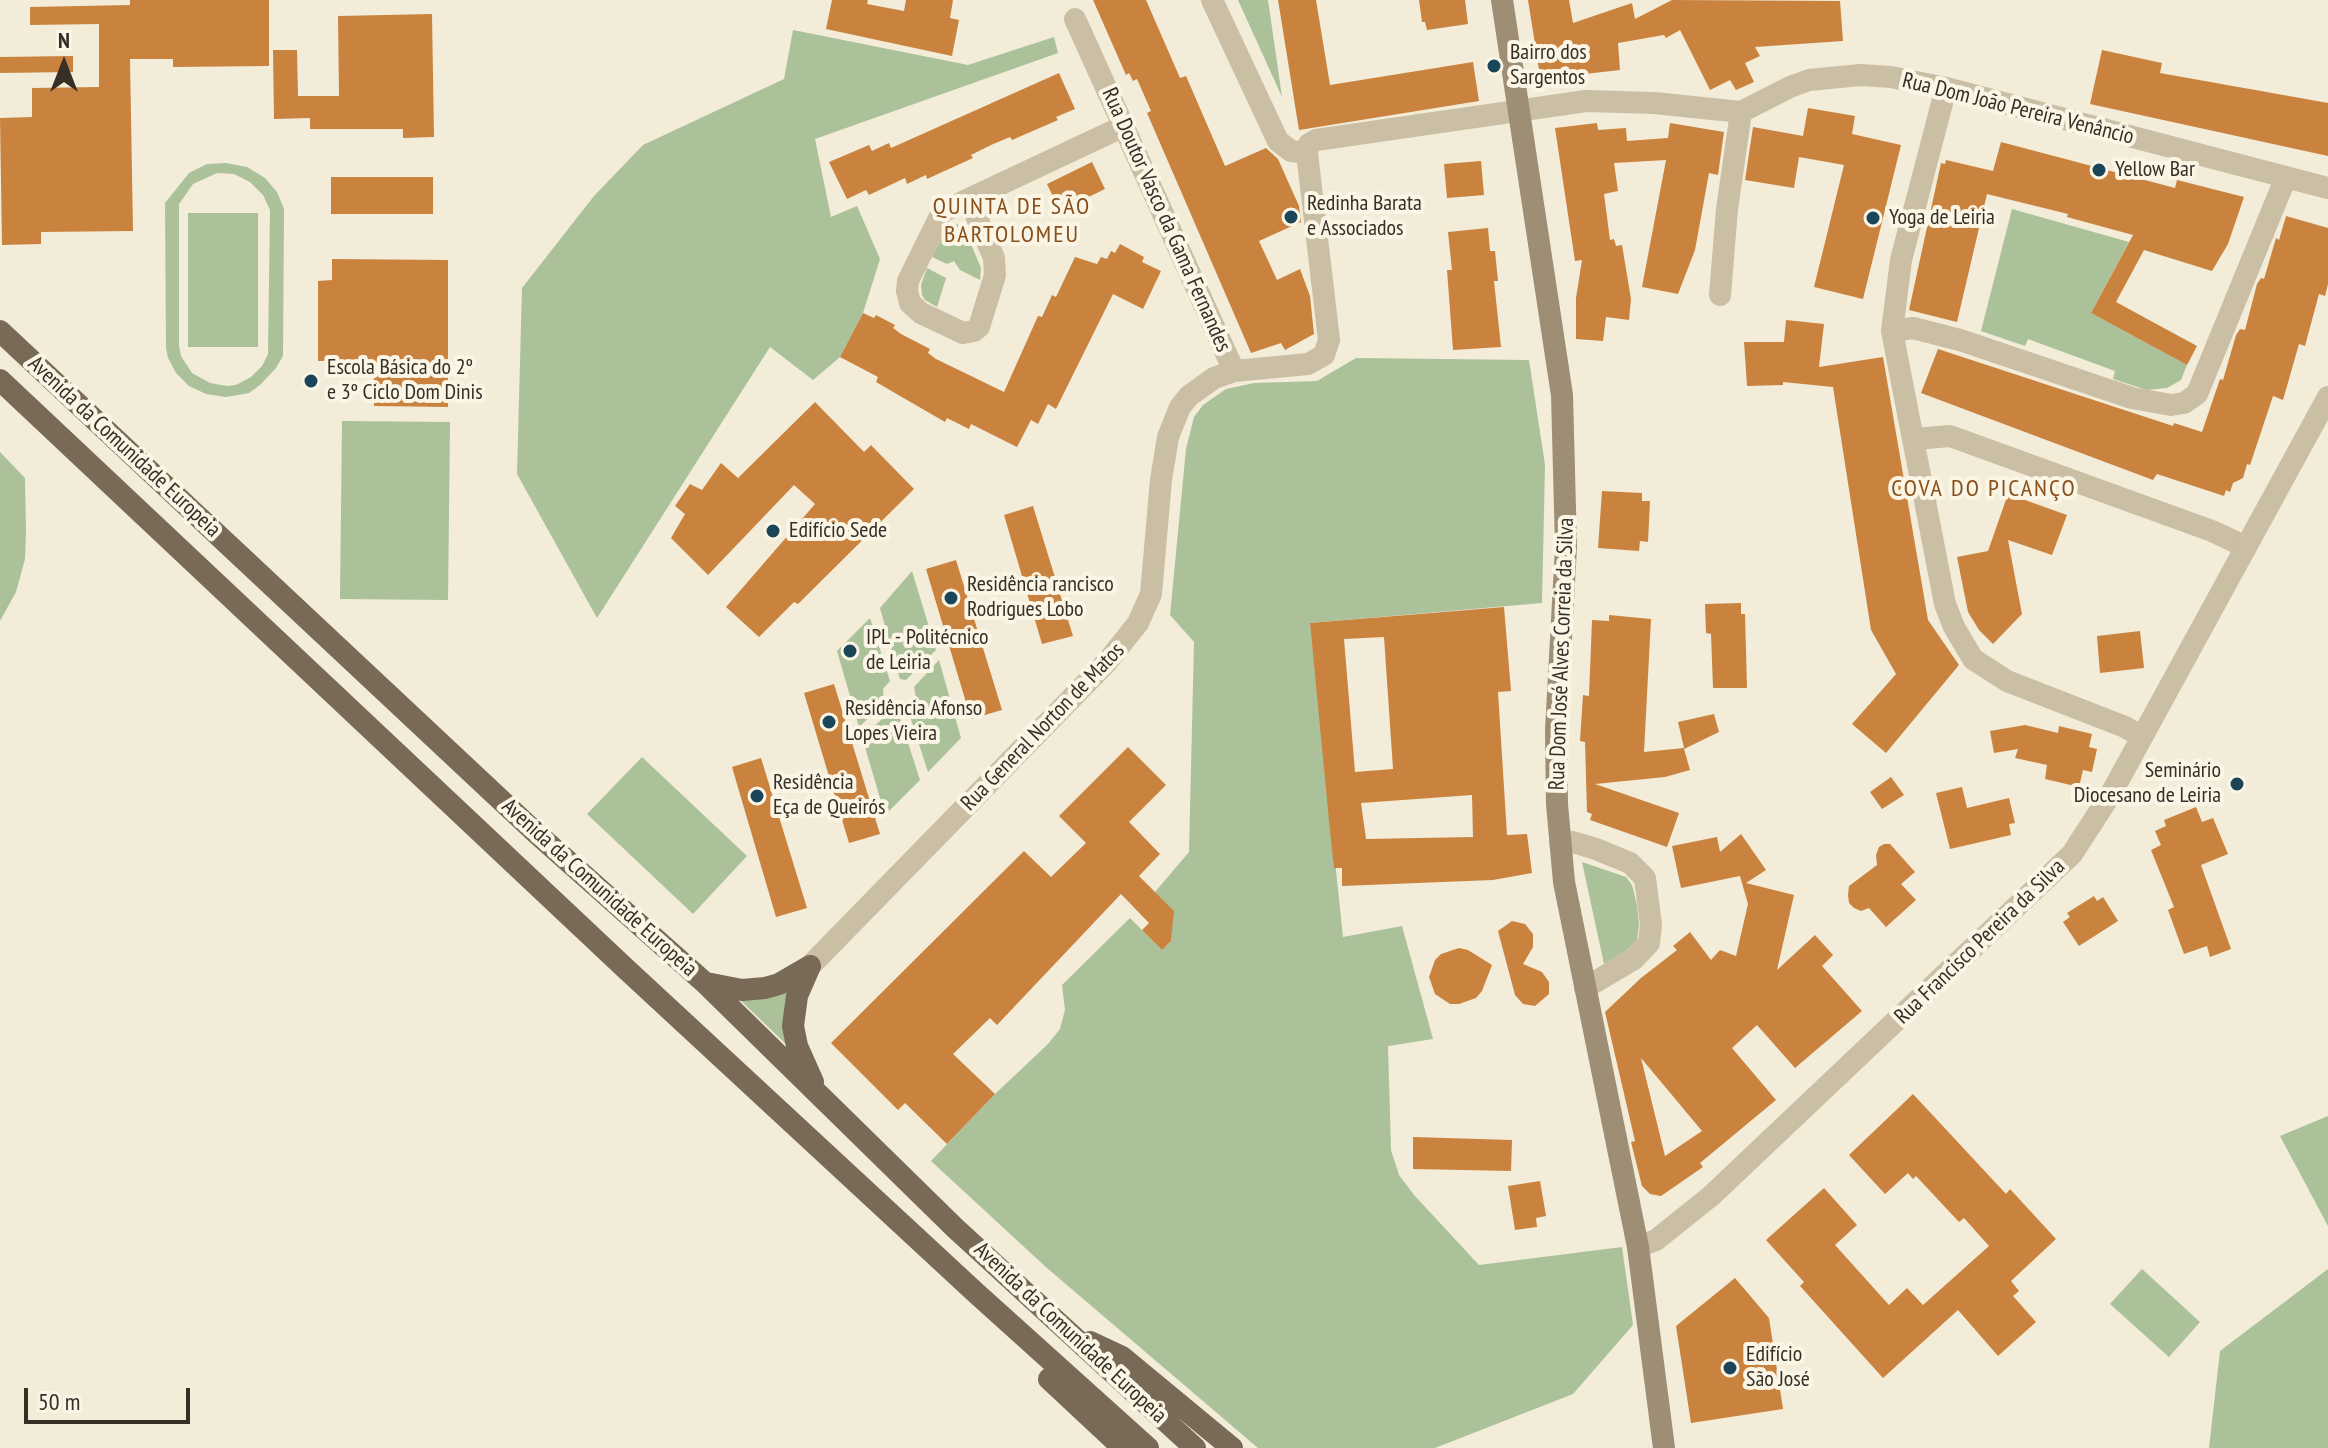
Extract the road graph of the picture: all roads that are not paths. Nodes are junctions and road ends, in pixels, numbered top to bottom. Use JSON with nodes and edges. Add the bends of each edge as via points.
{"nodes":[{"id":1,"x":1212,"y":0,"type":"edge"},
{"id":2,"x":1502,"y":0,"type":"edge"},
{"id":3,"x":1075,"y":19,"type":"dead end"},
{"id":4,"x":1946,"y":88,"type":"junction"},
{"id":5,"x":1518,"y":110,"type":"junction"},
{"id":6,"x":1741,"y":112,"type":"junction"},
{"id":7,"x":1124,"y":126,"type":"junction"},
{"id":8,"x":1307,"y":153,"type":"junction"},
{"id":9,"x":2286,"y":177,"type":"junction"},
{"id":10,"x":2328,"y":188,"type":"edge"},
{"id":11,"x":969,"y":199,"type":"junction"},
{"id":12,"x":1720,"y":295,"type":"dead end"},
{"id":13,"x":0,"y":331,"type":"edge"},
{"id":14,"x":1892,"y":331,"type":"junction"},
{"id":15,"x":1234,"y":371,"type":"junction"},
{"id":16,"x":0,"y":380,"type":"edge"},
{"id":17,"x":2328,"y":397,"type":"edge"},
{"id":18,"x":1915,"y":439,"type":"junction"},
{"id":19,"x":2246,"y":547,"type":"junction"},
{"id":20,"x":2142,"y":737,"type":"junction"},
{"id":21,"x":1560,"y":843,"type":"junction"},
{"id":22,"x":810,"y":966,"type":"junction"},
{"id":23,"x":704,"y":982,"type":"junction"},
{"id":24,"x":1585,"y":988,"type":"junction"},
{"id":25,"x":821,"y":1097,"type":"junction"},
{"id":26,"x":1638,"y":1247,"type":"junction"},
{"id":27,"x":976,"y":1293,"type":"junction"},
{"id":28,"x":1070,"y":1332,"type":"junction"},
{"id":29,"x":1123,"y":1448,"type":"edge"},
{"id":30,"x":1148,"y":1448,"type":"edge"},
{"id":31,"x":1195,"y":1448,"type":"edge"},
{"id":32,"x":1232,"y":1448,"type":"edge"},
{"id":33,"x":1664,"y":1448,"type":"edge"}],
"edges":[{"from":1,"to":8,"type":"street","via":[[1278,141],[1291,151]]},
{"from":2,"to":5,"type":"main road","name":"Rua Dom José Alves Correia da Silva"},
{"from":3,"to":7,"type":"street","name":"Rua Doutor Vasco da Gama Fernandes"},
{"from":4,"to":6,"type":"street","name":"Rua Dom João Pereira Venâncio","via":[[1891,77],[1836,76],[1790,87]]},
{"from":4,"to":9,"type":"street","name":"Rua Dom João Pereira Venâncio"},
{"from":4,"to":14,"type":"street","via":[[1901,260]]},
{"from":5,"to":6,"type":"street","via":[[1621,100]]},
{"from":5,"to":8,"type":"street","via":[[1316,140]]},
{"from":5,"to":21,"type":"main road","name":"Rua Dom José Alves Correia da Silva","via":[[1564,428],[1566,547],[1556,730]]},
{"from":6,"to":12,"type":"street"},
{"from":7,"to":11,"type":"street"},
{"from":7,"to":15,"type":"street","name":"Rua Doutor Vasco da Gama Fernandes"},
{"from":8,"to":15,"type":"street","name":"Rua Doutor Vasco da Gama Fernandes","via":[[1327,348],[1308,364]]},
{"from":9,"to":10,"type":"street","name":"Rua Dom João Pereira Venâncio"},
{"from":9,"to":14,"type":"street","via":[[2197,394],[2184,403],[2132,398],[1913,328]]},
{"from":11,"to":11,"type":"street","via":[[942,212],[907,291],[921,313],[963,333],[979,327],[995,275],[994,258]]},
{"from":13,"to":23,"type":"main road","name":"Avenida da Comunidade Europeia","via":[[535,832]]},
{"from":14,"to":18,"type":"street"},
{"from":15,"to":22,"type":"street","name":"Rua General Norton de Matos","via":[[1198,387],[1173,422],[1161,480],[1151,594],[1138,623],[1114,655]]},
{"from":16,"to":27,"type":"main road","name":"Avenida da Comunidade Europeia"},
{"from":17,"to":19,"type":"street","name":"Rua Francisco Pereira da Silva"},
{"from":18,"to":19,"type":"street","via":[[1950,436]]},
{"from":18,"to":20,"type":"street","via":[[1945,604],[1973,659],[2007,681]]},
{"from":19,"to":20,"type":"street","name":"Rua Francisco Pereira da Silva"},
{"from":20,"to":26,"type":"street","name":"Rua Francisco Pereira da Silva","via":[[2090,829],[2054,873],[1711,1196],[1656,1240]]},
{"from":21,"to":24,"type":"main road","name":"Rua Dom José Alves Correia da Silva"},
{"from":21,"to":24,"type":"street","via":[[1573,842],[1630,863],[1645,878],[1649,943],[1634,959]]},
{"from":22,"to":23,"type":"main road","via":[[765,988],[742,990]]},
{"from":22,"to":25,"type":"main road","via":[[797,996],[793,1026]]},
{"from":23,"to":25,"type":"main road","name":"Avenida da Comunidade Europeia"},
{"from":24,"to":26,"type":"main road","name":"Rua Dom José Alves Correia da Silva"},
{"from":25,"to":28,"type":"main road","name":"Avenida da Comunidade Europeia"},
{"from":26,"to":33,"type":"main road","name":"Rua Dom José Alves Correia da Silva"},
{"from":27,"to":29,"type":"main road","via":[[1010,1340]]},
{"from":27,"to":30,"type":"main road","name":"Avenida da Comunidade Europeia"},
{"from":28,"to":31,"type":"main road","name":"Avenida da Comunidade Europeia"},
{"from":28,"to":32,"type":"main road","via":[[1122,1357]]}]}
